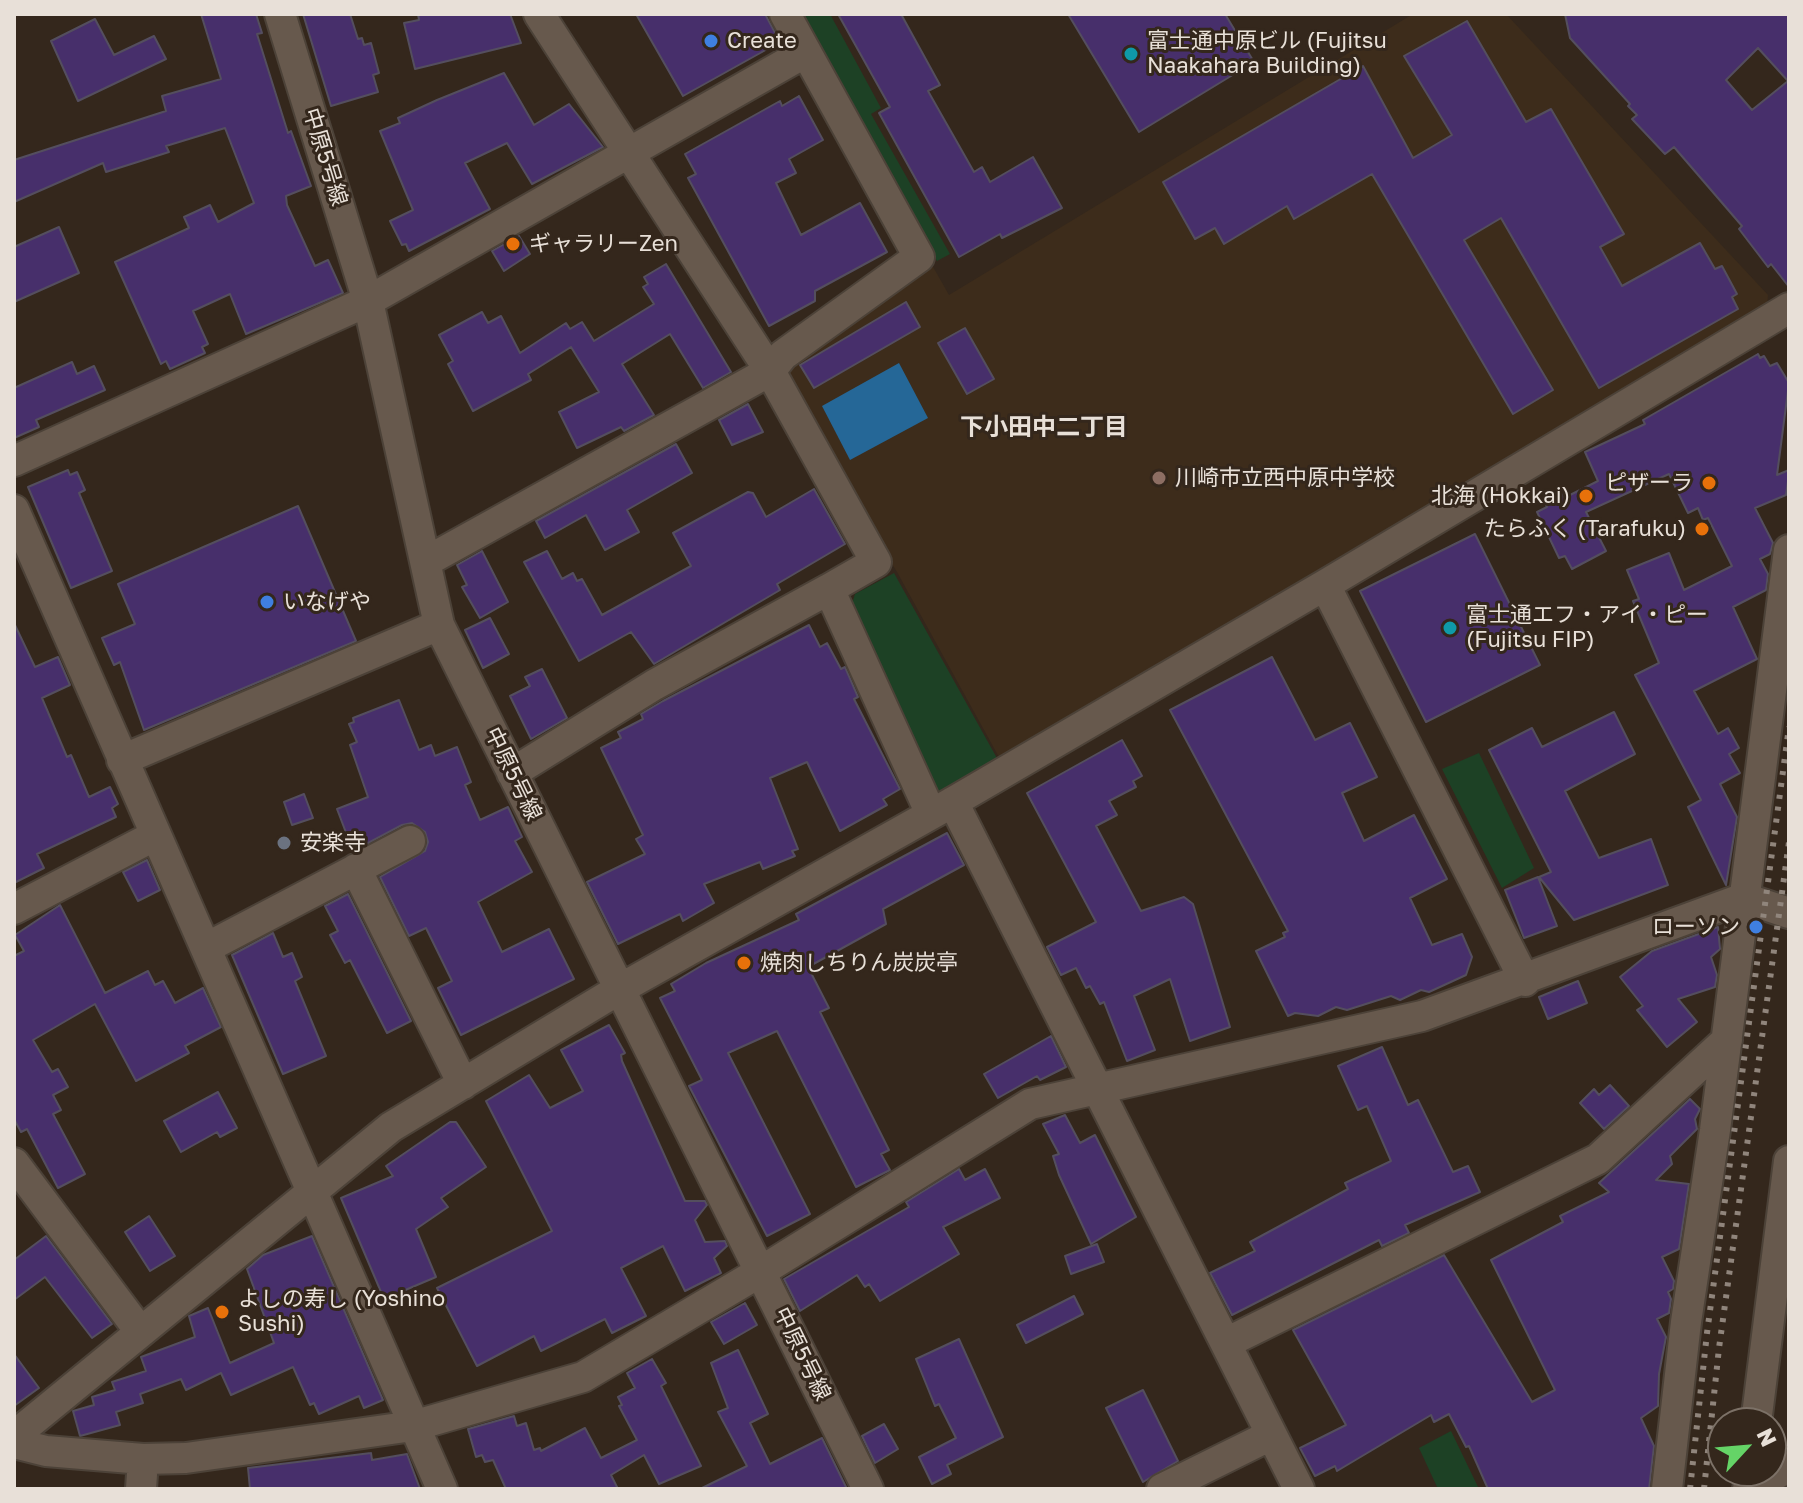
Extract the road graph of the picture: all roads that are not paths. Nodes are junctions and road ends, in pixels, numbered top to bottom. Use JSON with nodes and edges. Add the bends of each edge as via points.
{"nodes":[{"id":1,"x":280,"y":14,"type":"edge"},
{"id":2,"x":539,"y":14,"type":"edge"},
{"id":3,"x":785,"y":14,"type":"edge"},
{"id":4,"x":806,"y":52,"type":"junction"},
{"id":5,"x":627,"y":152,"type":"junction"},
{"id":6,"x":368,"y":301,"type":"junction"},
{"id":7,"x":1789,"y":308,"type":"edge"},
{"id":8,"x":770,"y":371,"type":"junction"},
{"id":9,"x":14,"y":461,"type":"edge"},
{"id":10,"x":14,"y":510,"type":"edge"},
{"id":11,"x":1789,"y":550,"type":"edge"},
{"id":12,"x":427,"y":561,"type":"junction"},
{"id":13,"x":1325,"y":585,"type":"junction"},
{"id":14,"x":829,"y":589,"type":"junction"},
{"id":15,"x":439,"y":625,"type":"junction"},
{"id":16,"x":122,"y":760,"type":"junction"},
{"id":17,"x":512,"y":773,"type":"junction"},
{"id":18,"x":942,"y":808,"type":"junction"},
{"id":19,"x":154,"y":836,"type":"junction"},
{"id":20,"x":410,"y":841,"type":"dead end"},
{"id":21,"x":356,"y":869,"type":"junction"},
{"id":22,"x":1744,"y":898,"type":"junction"},
{"id":23,"x":14,"y":909,"type":"edge"},
{"id":24,"x":1789,"y":913,"type":"edge"},
{"id":25,"x":206,"y":948,"type":"junction"},
{"id":26,"x":1525,"y":981,"type":"junction"},
{"id":27,"x":618,"y":990,"type":"junction"},
{"id":28,"x":1727,"y":1040,"type":"junction"},
{"id":29,"x":463,"y":1084,"type":"junction"},
{"id":30,"x":1099,"y":1089,"type":"junction"},
{"id":31,"x":1789,"y":1161,"type":"edge"},
{"id":32,"x":14,"y":1163,"type":"edge"},
{"id":33,"x":1788,"y":1168,"type":"edge"},
{"id":34,"x":311,"y":1192,"type":"junction"},
{"id":35,"x":760,"y":1272,"type":"junction"},
{"id":36,"x":139,"y":1330,"type":"junction"},
{"id":37,"x":1226,"y":1343,"type":"junction"},
{"id":38,"x":1758,"y":1407,"type":"edge"},
{"id":39,"x":413,"y":1426,"type":"junction"},
{"id":40,"x":1271,"y":1435,"type":"junction"},
{"id":41,"x":14,"y":1436,"type":"edge"},
{"id":42,"x":14,"y":1443,"type":"edge"},
{"id":43,"x":1789,"y":1467,"type":"edge"},
{"id":44,"x":142,"y":1474,"type":"edge"},
{"id":45,"x":442,"y":1489,"type":"edge"},
{"id":46,"x":868,"y":1489,"type":"edge"},
{"id":47,"x":1162,"y":1489,"type":"edge"},
{"id":48,"x":1299,"y":1489,"type":"edge"},
{"id":49,"x":1667,"y":1489,"type":"edge"},
{"id":50,"x":1748,"y":1489,"type":"edge"}],
"edges":[{"from":1,"to":6,"type":"street","name":"中原5号線"},
{"from":2,"to":5,"type":"street"},
{"from":3,"to":4,"type":"street"},
{"from":4,"to":5,"type":"street"},
{"from":4,"to":8,"type":"street","via":[[919,257],[783,355]]},
{"from":5,"to":6,"type":"street"},
{"from":5,"to":8,"type":"street"},
{"from":6,"to":9,"type":"street"},
{"from":6,"to":12,"type":"street","name":"中原5号線"},
{"from":7,"to":13,"type":"street"},
{"from":8,"to":12,"type":"street"},
{"from":8,"to":14,"type":"street","via":[[876,562]]},
{"from":10,"to":16,"type":"street"},
{"from":11,"to":22,"type":"street"},
{"from":12,"to":15,"type":"street","name":"中原5号線"},
{"from":13,"to":18,"type":"street"},
{"from":13,"to":26,"type":"street"},
{"from":14,"to":17,"type":"street","via":[[654,685]]},
{"from":14,"to":18,"type":"street"},
{"from":15,"to":16,"type":"street"},
{"from":15,"to":17,"type":"street","name":"中原5号線"},
{"from":16,"to":19,"type":"street"},
{"from":17,"to":27,"type":"street","name":"中原5号線"},
{"from":18,"to":27,"type":"street"},
{"from":18,"to":30,"type":"street"},
{"from":19,"to":23,"type":"street"},
{"from":19,"to":25,"type":"street"},
{"from":20,"to":21,"type":"street"},
{"from":21,"to":25,"type":"street"},
{"from":21,"to":29,"type":"street"},
{"from":22,"to":24,"type":"street"},
{"from":22,"to":26,"type":"street"},
{"from":22,"to":28,"type":"street"},
{"from":25,"to":34,"type":"street"},
{"from":26,"to":30,"type":"street","via":[[1422,1016]]},
{"from":27,"to":29,"type":"street"},
{"from":27,"to":35,"type":"street","name":"中原5号線"},
{"from":28,"to":37,"type":"street","via":[[1598,1159]]},
{"from":28,"to":49,"type":"street"},
{"from":29,"to":34,"type":"street","via":[[391,1127]]},
{"from":30,"to":35,"type":"street","via":[[1030,1104]]},
{"from":30,"to":37,"type":"street"},
{"from":31,"to":33,"type":"street"},
{"from":32,"to":36,"type":"street"},
{"from":33,"to":38,"type":"street"},
{"from":34,"to":36,"type":"street"},
{"from":34,"to":39,"type":"street"},
{"from":35,"to":39,"type":"street","via":[[583,1377]]},
{"from":35,"to":46,"type":"street","name":"中原5号線"},
{"from":36,"to":41,"type":"street"},
{"from":37,"to":40,"type":"street"},
{"from":39,"to":44,"type":"street","via":[[186,1458]]},
{"from":39,"to":45,"type":"street"},
{"from":40,"to":47,"type":"street"},
{"from":40,"to":48,"type":"street"},
{"from":42,"to":44,"type":"street"},
{"from":43,"to":50,"type":"street"}]}
